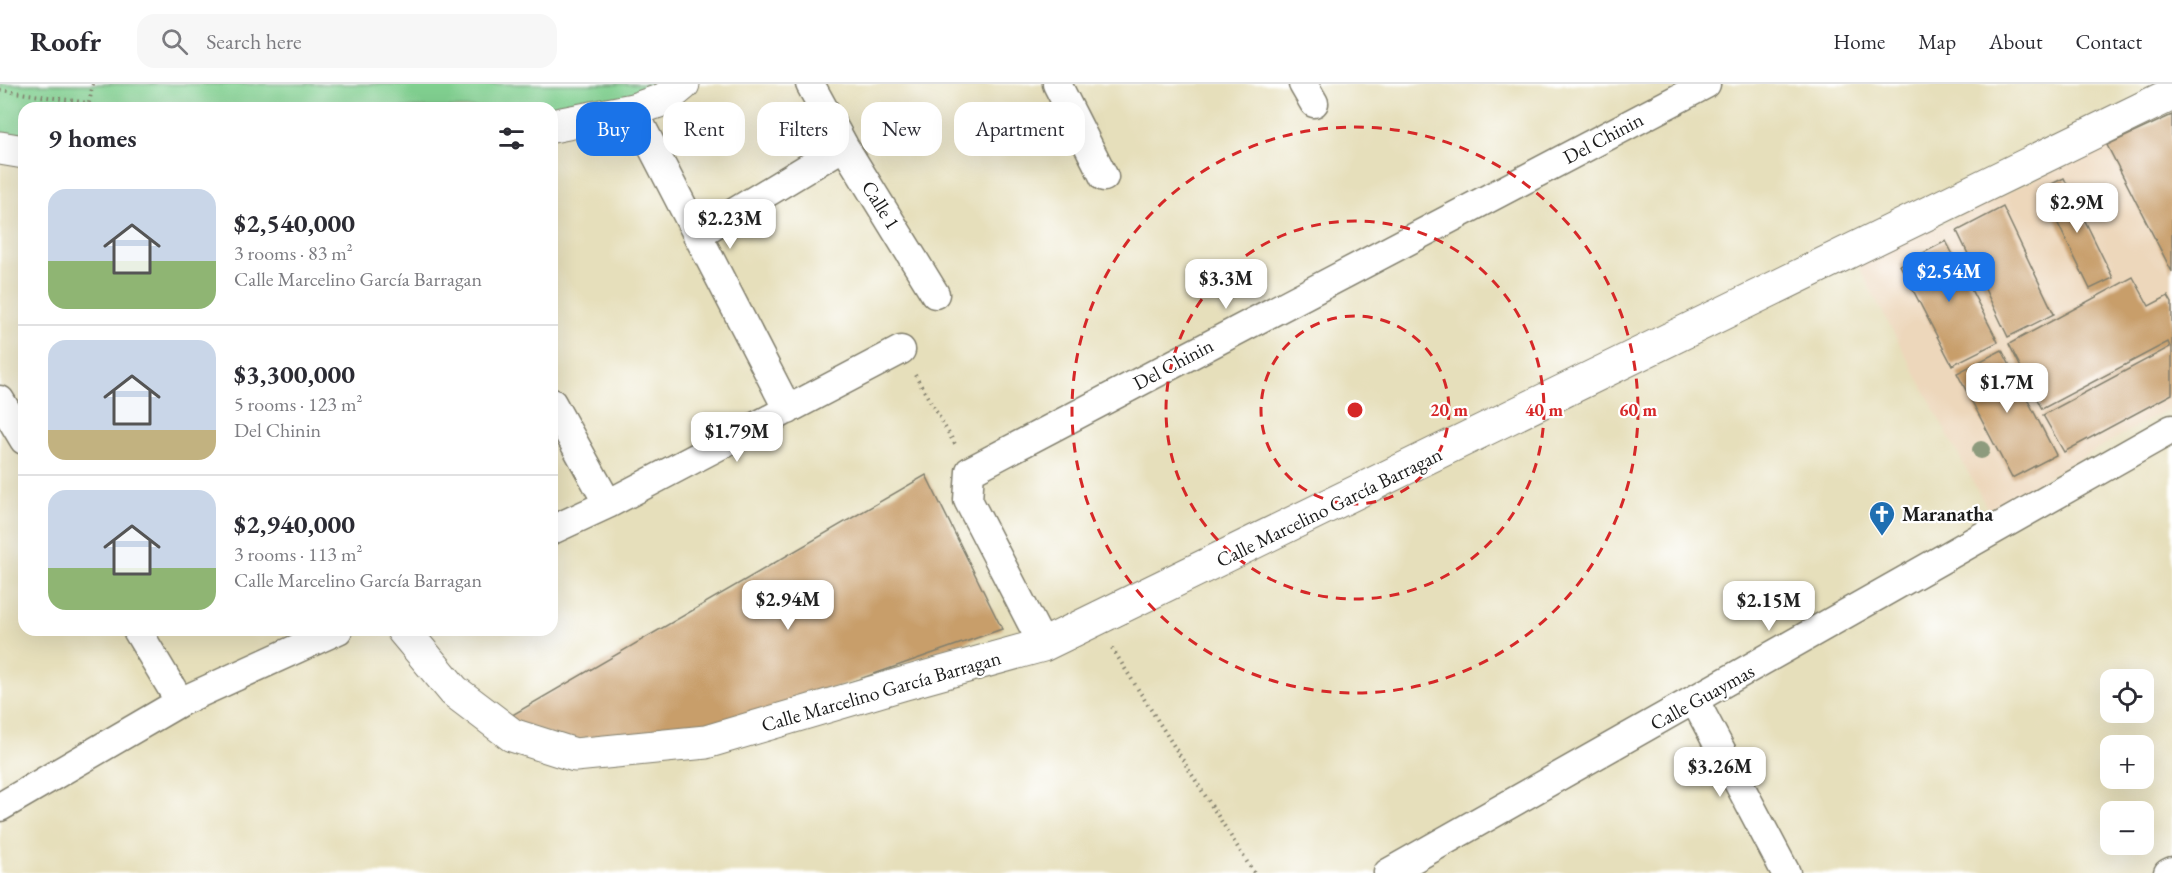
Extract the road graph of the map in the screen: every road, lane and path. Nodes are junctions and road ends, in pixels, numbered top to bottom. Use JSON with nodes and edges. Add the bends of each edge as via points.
{"nodes":[{"id":1,"x":93,"y":84,"type":"edge"},
{"id":2,"x":683,"y":84,"type":"edge"},
{"id":3,"x":810,"y":84,"type":"edge"},
{"id":4,"x":1057,"y":84,"type":"edge"},
{"id":5,"x":1706,"y":84,"type":"edge"},
{"id":6,"x":0,"y":90,"type":"edge"},
{"id":7,"x":2172,"y":94,"type":"edge"},
{"id":8,"x":76,"y":102,"type":"edge"},
{"id":9,"x":89,"y":102,"type":"edge"},
{"id":10,"x":820,"y":102,"type":"edge"},
{"id":11,"x":651,"y":104,"type":"edge"},
{"id":12,"x":576,"y":121,"type":"edge"},
{"id":13,"x":558,"y":125,"type":"edge"},
{"id":14,"x":651,"y":145,"type":"edge"},
{"id":15,"x":0,"y":148,"type":"edge"},
{"id":16,"x":18,"y":151,"type":"edge"},
{"id":17,"x":849,"y":154,"type":"edge"},
{"id":18,"x":827,"y":156,"type":"edge"},
{"id":19,"x":1104,"y":177,"type":"dead end"},
{"id":20,"x":697,"y":235,"type":"junction"},
{"id":21,"x":935,"y":294,"type":"dead end"},
{"id":22,"x":901,"y":350,"type":"joint"},
{"id":23,"x":0,"y":400,"type":"edge"},
{"id":24,"x":788,"y":410,"type":"junction"},
{"id":25,"x":558,"y":414,"type":"edge"},
{"id":26,"x":2172,"y":429,"type":"edge"},
{"id":27,"x":18,"y":430,"type":"edge"},
{"id":28,"x":970,"y":471,"type":"junction"},
{"id":29,"x":608,"y":504,"type":"junction"},
{"id":30,"x":558,"y":527,"type":"edge"},
{"id":31,"x":1095,"y":620,"type":"junction"},
{"id":32,"x":141,"y":636,"type":"edge"},
{"id":33,"x":325,"y":636,"type":"edge"},
{"id":34,"x":408,"y":636,"type":"edge"},
{"id":35,"x":434,"y":636,"type":"edge"},
{"id":36,"x":1043,"y":645,"type":"junction"},
{"id":37,"x":454,"y":691,"type":"junction"},
{"id":38,"x":1695,"y":701,"type":"junction"},
{"id":39,"x":180,"y":702,"type":"junction"},
{"id":40,"x":0,"y":807,"type":"edge"},
{"id":41,"x":2172,"y":871,"type":"edge"},
{"id":42,"x":1254,"y":873,"type":"edge"},
{"id":43,"x":1388,"y":873,"type":"edge"},
{"id":44,"x":1786,"y":873,"type":"edge"},
{"id":45,"x":2168,"y":873,"type":"edge"}],
"edges":[{"from":1,"to":9,"type":"path"},
{"from":2,"to":11,"type":"street","via":[[665,99]]},
{"from":3,"to":10,"type":"street","name":"Calle 1"},
{"from":4,"to":19,"type":"street"},
{"from":5,"to":28,"type":"street","name":"Del Chinin"},
{"from":6,"to":8,"type":"path"},
{"from":7,"to":31,"type":"street","name":"Calle Marcelino García Barragan"},
{"from":12,"to":13,"type":"street"},
{"from":14,"to":20,"type":"street"},
{"from":15,"to":16,"type":"street"},
{"from":17,"to":21,"type":"street","name":"Calle 1"},
{"from":18,"to":20,"type":"street"},
{"from":20,"to":24,"type":"street"},
{"from":22,"to":24,"type":"street"},
{"from":22,"to":28,"type":"path"},
{"from":23,"to":27,"type":"street"},
{"from":24,"to":29,"type":"street"},
{"from":25,"to":29,"type":"street"},
{"from":26,"to":38,"type":"street","name":"Calle Guaymas"},
{"from":28,"to":36,"type":"street","via":[[968,500]]},
{"from":29,"to":30,"type":"street"},
{"from":31,"to":36,"type":"street","name":"Calle Marcelino García Barragan"},
{"from":31,"to":42,"type":"path"},
{"from":32,"to":39,"type":"street"},
{"from":33,"to":39,"type":"street"},
{"from":34,"to":37,"type":"street","name":"Calle Marcelino García Barragan"},
{"from":35,"to":37,"type":"street"},
{"from":36,"to":37,"type":"street","name":"Calle Marcelino García Barragan","via":[[706,742],[574,755],[512,735]]},
{"from":38,"to":43,"type":"street","name":"Calle Guaymas"},
{"from":38,"to":44,"type":"street"},
{"from":39,"to":40,"type":"street"},
{"from":41,"to":45,"type":"street"}]}
